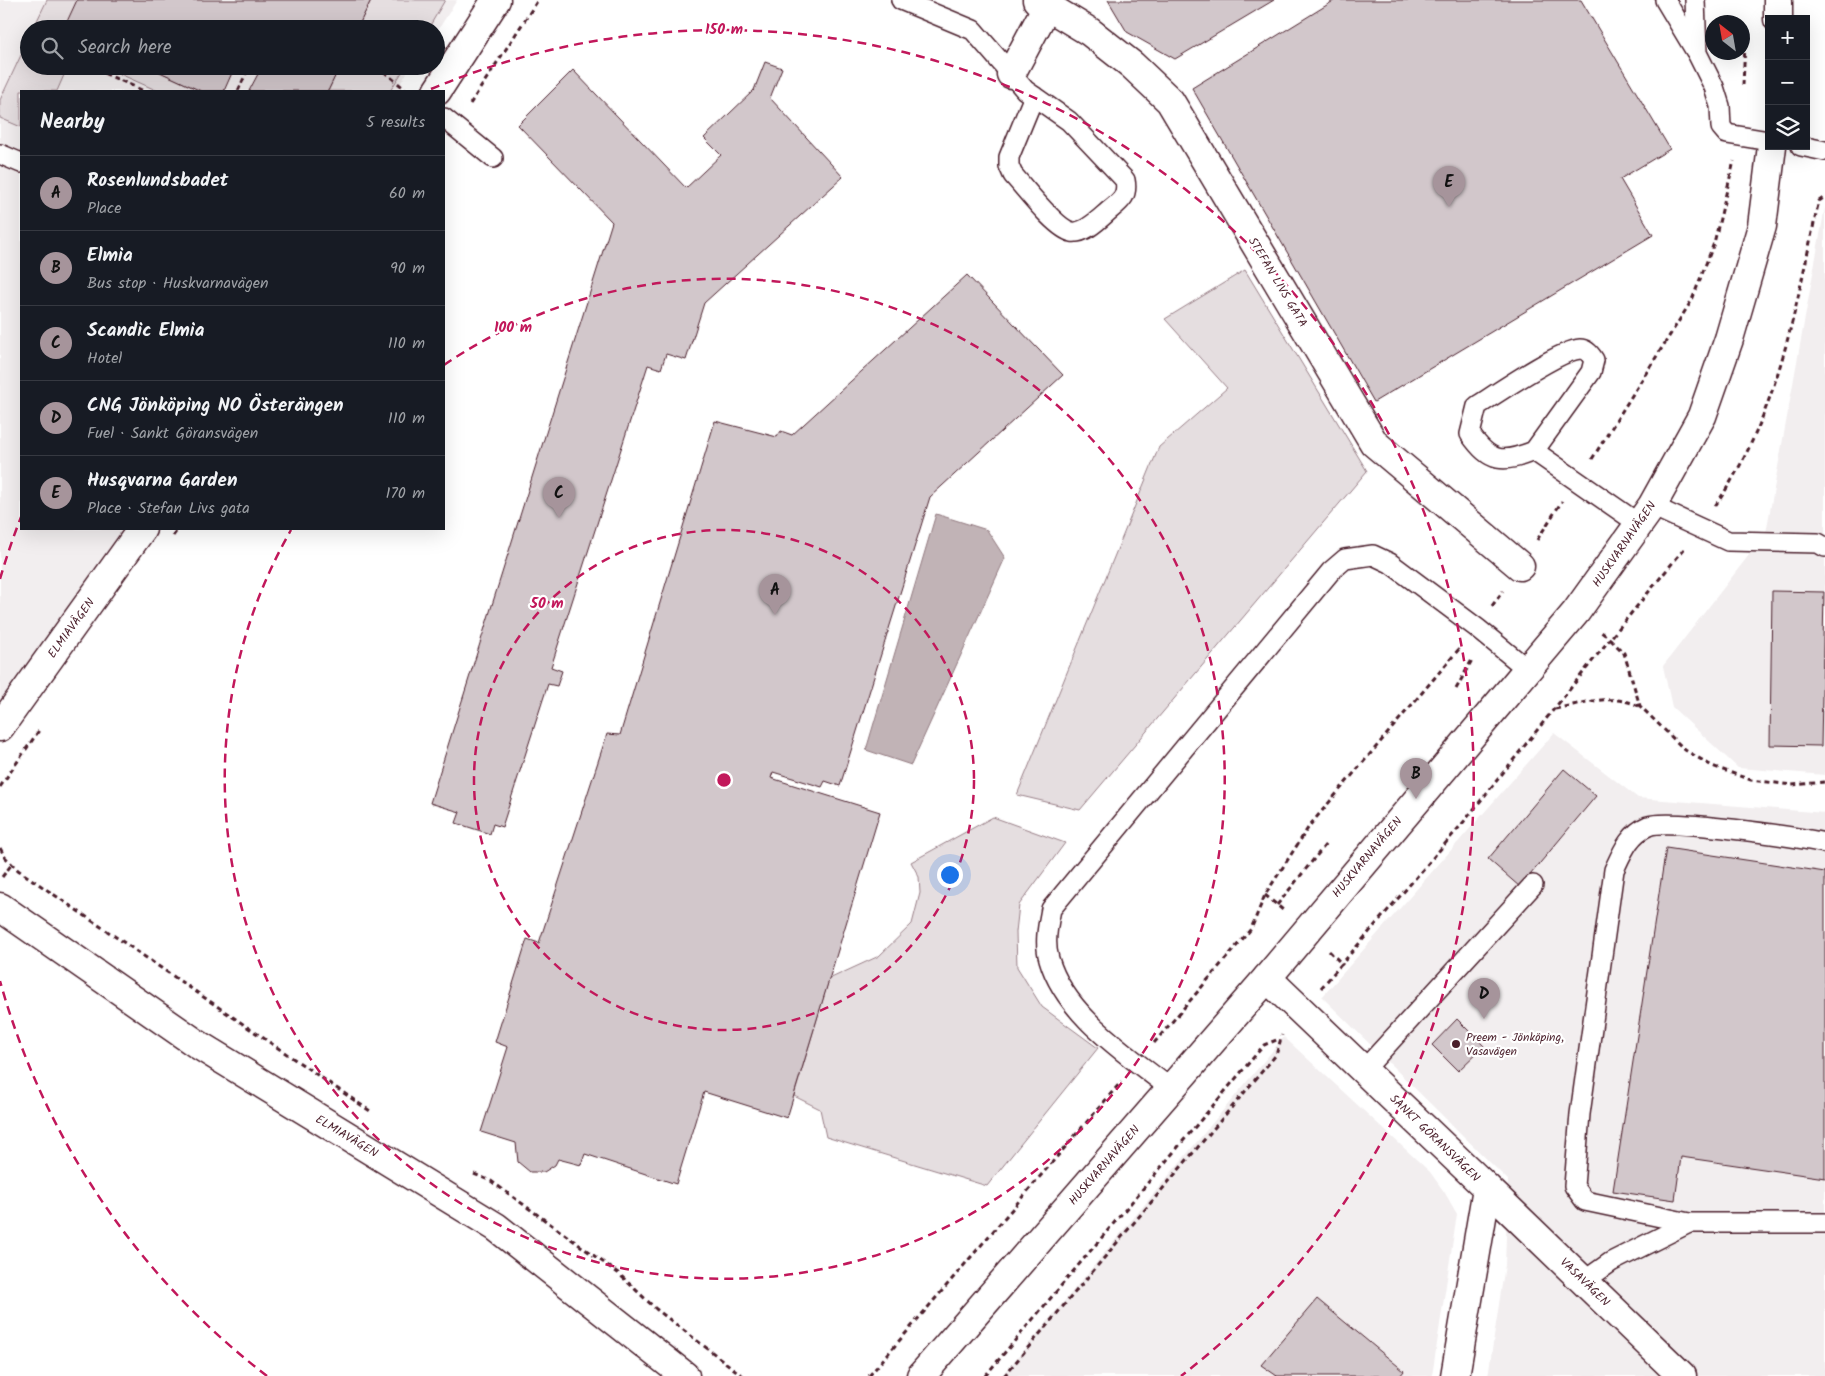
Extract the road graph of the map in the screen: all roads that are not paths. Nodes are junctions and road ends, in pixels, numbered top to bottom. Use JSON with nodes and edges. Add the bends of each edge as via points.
{"nodes":[{"id":1,"x":496,"y":0,"type":"edge"},
{"id":2,"x":900,"y":0,"type":"edge"},
{"id":3,"x":1665,"y":0,"type":"edge"},
{"id":4,"x":1695,"y":0,"type":"edge"},
{"id":5,"x":1778,"y":0,"type":"edge"},
{"id":6,"x":1042,"y":3,"type":"edge"},
{"id":7,"x":1778,"y":15,"type":"edge"},
{"id":8,"x":1697,"y":54,"type":"junction"},
{"id":9,"x":1011,"y":74,"type":"junction"},
{"id":10,"x":438,"y":90,"type":"edge"},
{"id":11,"x":1034,"y":96,"type":"junction"},
{"id":12,"x":449,"y":123,"type":"edge"},
{"id":13,"x":1765,"y":140,"type":"edge"},
{"id":14,"x":1810,"y":148,"type":"edge"},
{"id":15,"x":1772,"y":150,"type":"edge"},
{"id":16,"x":1825,"y":150,"type":"edge"},
{"id":17,"x":0,"y":154,"type":"edge"},
{"id":18,"x":493,"y":158,"type":"dead end"},
{"id":19,"x":20,"y":163,"type":"edge"},
{"id":20,"x":1534,"y":452,"type":"junction"},
{"id":21,"x":1646,"y":515,"type":"junction"},
{"id":22,"x":141,"y":530,"type":"edge"},
{"id":23,"x":1825,"y":547,"type":"edge"},
{"id":24,"x":1520,"y":566,"type":"road end"},
{"id":25,"x":1527,"y":669,"type":"junction"},
{"id":26,"x":0,"y":727,"type":"edge"},
{"id":27,"x":1825,"y":843,"type":"edge"},
{"id":28,"x":1533,"y":885,"type":"dead end"},
{"id":29,"x":0,"y":907,"type":"edge"},
{"id":30,"x":1267,"y":978,"type":"junction"},
{"id":31,"x":1363,"y":1071,"type":"junction"},
{"id":32,"x":1171,"y":1089,"type":"junction"},
{"id":33,"x":1487,"y":1188,"type":"junction"},
{"id":34,"x":1689,"y":1223,"type":"junction"},
{"id":35,"x":1825,"y":1223,"type":"edge"},
{"id":36,"x":1584,"y":1281,"type":"junction"},
{"id":37,"x":685,"y":1376,"type":"edge"},
{"id":38,"x":920,"y":1376,"type":"edge"},
{"id":39,"x":1455,"y":1376,"type":"edge"},
{"id":40,"x":1682,"y":1376,"type":"edge"}],
"edges":[{"from":1,"to":10,"type":"street"},
{"from":2,"to":9,"type":"lane","via":[[973,30]]},
{"from":3,"to":8,"type":"lane"},
{"from":4,"to":8,"type":"lane"},
{"from":5,"to":7,"type":"street"},
{"from":6,"to":9,"type":"street"},
{"from":6,"to":24,"type":"street","name":"STEFAN LIVS GATA","via":[[1090,32],[1170,101],[1374,443]]},
{"from":8,"to":13,"type":"lane","via":[[1717,96],[1721,126],[1727,134]]},
{"from":9,"to":11,"type":"lane"},
{"from":11,"to":11,"type":"lane","via":[[1069,121],[1125,180],[1127,190],[1124,198],[1086,229],[1072,232],[1060,226],[1008,166]]},
{"from":12,"to":18,"type":"lane"},
{"from":14,"to":16,"type":"lane"},
{"from":15,"to":21,"type":"street","name":"HUSKVARNAVÄGEN","via":[[1762,226],[1729,339],[1702,416]]},
{"from":17,"to":19,"type":"lane"},
{"from":20,"to":20,"type":"lane","via":[[1591,372],[1594,360],[1589,352],[1581,349],[1572,351],[1533,370],[1477,406],[1470,434],[1478,446],[1494,457],[1509,460]]},
{"from":20,"to":21,"type":"lane","via":[[1576,481]]},
{"from":21,"to":23,"type":"lane","via":[[1700,528],[1728,541],[1818,543]]},
{"from":21,"to":25,"type":"street","name":"HUSKVARNAVÄGEN","via":[[1576,612]]},
{"from":22,"to":26,"type":"street","name":"ELMIAVÄGEN"},
{"from":25,"to":30,"type":"street","name":"HUSKVARNAVÄGEN"},
{"from":25,"to":32,"type":"lane","via":[[1390,563],[1372,556],[1345,559],[1331,571],[1051,909],[1047,933],[1048,958],[1077,1012]]},
{"from":27,"to":34,"type":"lane","via":[[1676,824],[1649,826],[1629,839],[1614,870],[1580,1114],[1574,1186],[1585,1202]]},
{"from":28,"to":31,"type":"lane"},
{"from":29,"to":37,"type":"street","name":"ELMIAVÄGEN","via":[[197,1044],[496,1227]]},
{"from":30,"to":31,"type":"street","name":"SANKT GÖRANSVÄGEN"},
{"from":30,"to":32,"type":"street","name":"HUSKVARNAVÄGEN"},
{"from":31,"to":33,"type":"street","name":"SANKT GÖRANSVÄGEN"},
{"from":32,"to":38,"type":"street","name":"HUSKVARNAVÄGEN"},
{"from":33,"to":36,"type":"street","name":"VASAVÄGEN"},
{"from":33,"to":39,"type":"street","name":"SANKT GÖRANSVÄGEN"},
{"from":34,"to":35,"type":"lane"},
{"from":34,"to":36,"type":"lane","via":[[1611,1262]]},
{"from":36,"to":40,"type":"street","name":"VASAVÄGEN"}]}
